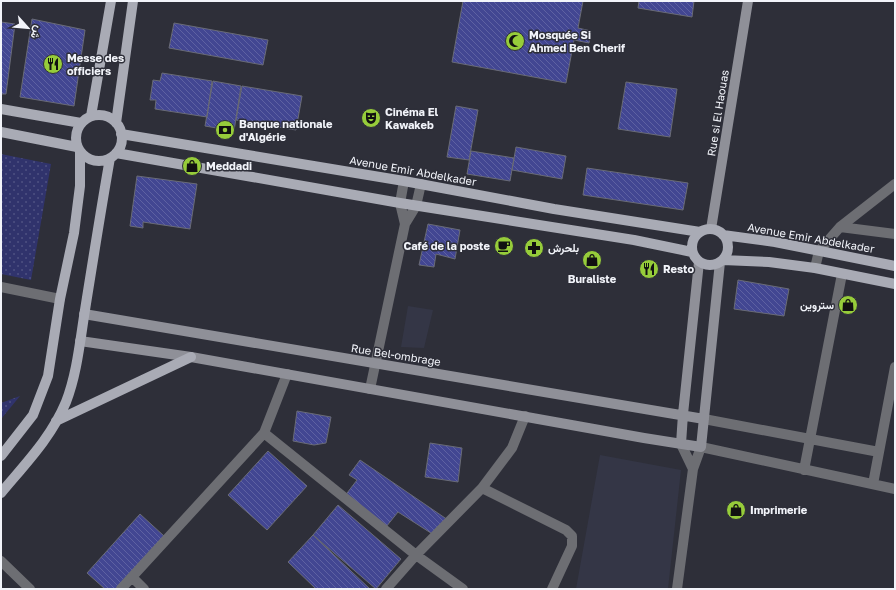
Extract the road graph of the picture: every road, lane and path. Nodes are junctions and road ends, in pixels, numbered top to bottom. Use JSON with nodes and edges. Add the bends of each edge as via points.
{"nodes":[{"id":1,"x":111,"y":1,"type":"edge"},
{"id":2,"x":133,"y":1,"type":"edge"},
{"id":3,"x":748,"y":1,"type":"edge"},
{"id":4,"x":1,"y":109,"type":"edge"},
{"id":5,"x":91,"y":116,"type":"junction"},
{"id":6,"x":81,"y":123,"type":"junction"},
{"id":7,"x":116,"y":123,"type":"junction"},
{"id":8,"x":1,"y":132,"type":"edge"},
{"id":9,"x":121,"y":134,"type":"junction"},
{"id":10,"x":79,"y":150,"type":"junction"},
{"id":11,"x":113,"y":156,"type":"junction"},
{"id":12,"x":404,"y":181,"type":"junction"},
{"id":13,"x":421,"y":184,"type":"junction"},
{"id":14,"x":895,"y":184,"type":"edge"},
{"id":15,"x":400,"y":203,"type":"junction"},
{"id":16,"x":416,"y":206,"type":"junction"},
{"id":17,"x":405,"y":224,"type":"junction"},
{"id":18,"x":840,"y":227,"type":"junction"},
{"id":19,"x":711,"y":229,"type":"junction"},
{"id":20,"x":700,"y":232,"type":"junction"},
{"id":21,"x":895,"y":234,"type":"edge"},
{"id":22,"x":723,"y":235,"type":"junction"},
{"id":23,"x":819,"y":251,"type":"junction"},
{"id":24,"x":692,"y":252,"type":"junction"},
{"id":25,"x":721,"y":261,"type":"junction"},
{"id":26,"x":699,"y":262,"type":"junction"},
{"id":27,"x":895,"y":266,"type":"edge"},
{"id":28,"x":815,"y":268,"type":"junction"},
{"id":29,"x":842,"y":274,"type":"junction"},
{"id":30,"x":895,"y":284,"type":"edge"},
{"id":31,"x":1,"y":287,"type":"edge"},
{"id":32,"x":60,"y":298,"type":"junction"},
{"id":33,"x":84,"y":314,"type":"junction"},
{"id":34,"x":80,"y":341,"type":"junction"},
{"id":35,"x":191,"y":357,"type":"junction"},
{"id":36,"x":375,"y":364,"type":"junction"},
{"id":37,"x":895,"y":366,"type":"edge"},
{"id":38,"x":287,"y":374,"type":"junction"},
{"id":39,"x":370,"y":389,"type":"junction"},
{"id":40,"x":683,"y":414,"type":"junction"},
{"id":41,"x":525,"y":416,"type":"junction"},
{"id":42,"x":704,"y":419,"type":"junction"},
{"id":43,"x":56,"y":421,"type":"junction"},
{"id":44,"x":264,"y":432,"type":"junction"},
{"id":45,"x":810,"y":438,"type":"junction"},
{"id":46,"x":681,"y":444,"type":"junction"},
{"id":47,"x":701,"y":447,"type":"junction"},
{"id":48,"x":879,"y":452,"type":"junction"},
{"id":49,"x":1,"y":456,"type":"edge"},
{"id":50,"x":693,"y":469,"type":"junction"},
{"id":51,"x":804,"y":470,"type":"junction"},
{"id":52,"x":873,"y":484,"type":"junction"},
{"id":53,"x":482,"y":488,"type":"junction"},
{"id":54,"x":895,"y":489,"type":"edge"},
{"id":55,"x":1,"y":493,"type":"edge"},
{"id":56,"x":416,"y":555,"type":"junction"},
{"id":57,"x":1,"y":561,"type":"edge"},
{"id":58,"x":132,"y":577,"type":"junction"},
{"id":59,"x":30,"y":589,"type":"edge"},
{"id":60,"x":121,"y":589,"type":"edge"},
{"id":61,"x":144,"y":589,"type":"edge"},
{"id":62,"x":386,"y":589,"type":"edge"},
{"id":63,"x":463,"y":589,"type":"edge"},
{"id":64,"x":552,"y":589,"type":"edge"},
{"id":65,"x":677,"y":589,"type":"edge"}],
"edges":[{"from":1,"to":5,"type":"main road"},
{"from":2,"to":7,"type":"main road"},
{"from":3,"to":19,"type":"street","name":"Rue si El Haouas"},
{"from":4,"to":6,"type":"main road"},
{"from":5,"to":6,"type":"main road"},
{"from":5,"to":7,"type":"main road","via":[[104,116]]},
{"from":6,"to":10,"type":"main road","via":[[76,135]]},
{"from":7,"to":9,"type":"main road"},
{"from":8,"to":10,"type":"main road"},
{"from":9,"to":11,"type":"main road","via":[[122,141]]},
{"from":9,"to":12,"type":"main road","name":"Avenue Emir Abdelkader"},
{"from":10,"to":11,"type":"main road","via":[[86,158],[94,161],[102,161]]},
{"from":10,"to":32,"type":"main road","via":[[80,186],[74,233]]},
{"from":11,"to":15,"type":"main road"},
{"from":11,"to":33,"type":"main road"},
{"from":12,"to":13,"type":"main road","name":"Avenue Emir Abdelkader"},
{"from":12,"to":15,"type":"street"},
{"from":13,"to":16,"type":"street"},
{"from":13,"to":20,"type":"main road","name":"Avenue Emir Abdelkader","via":[[554,209]]},
{"from":14,"to":18,"type":"street"},
{"from":15,"to":16,"type":"main road"},
{"from":15,"to":17,"type":"street"},
{"from":16,"to":17,"type":"street"},
{"from":16,"to":24,"type":"main road","via":[[634,240]]},
{"from":17,"to":36,"type":"street"},
{"from":18,"to":21,"type":"street"},
{"from":18,"to":23,"type":"street"},
{"from":19,"to":20,"type":"main road"},
{"from":19,"to":22,"type":"main road"},
{"from":20,"to":24,"type":"main road","via":[[693,241]]},
{"from":22,"to":23,"type":"main road","name":"Avenue Emir Abdelkader"},
{"from":22,"to":25,"type":"main road","via":[[728,250]]},
{"from":23,"to":27,"type":"main road","name":"Avenue Emir Abdelkader"},
{"from":23,"to":28,"type":"street"},
{"from":24,"to":26,"type":"main road"},
{"from":25,"to":26,"type":"main road","via":[[709,266]]},
{"from":25,"to":28,"type":"main road","via":[[768,262]]},
{"from":25,"to":42,"type":"street"},
{"from":26,"to":40,"type":"street"},
{"from":28,"to":29,"type":"main road"},
{"from":29,"to":30,"type":"main road"},
{"from":29,"to":45,"type":"street"},
{"from":31,"to":32,"type":"street"},
{"from":32,"to":49,"type":"main road","via":[[48,376],[41,398],[33,415]]},
{"from":33,"to":34,"type":"main road"},
{"from":33,"to":36,"type":"street","name":"Rue Bel-ombrage"},
{"from":34,"to":35,"type":"street"},
{"from":34,"to":43,"type":"main road","via":[[66,402]]},
{"from":35,"to":38,"type":"street"},
{"from":35,"to":43,"type":"main road"},
{"from":36,"to":39,"type":"street"},
{"from":36,"to":40,"type":"street","name":"Rue Bel-ombrage"},
{"from":37,"to":48,"type":"street"},
{"from":38,"to":39,"type":"street"},
{"from":38,"to":44,"type":"street"},
{"from":39,"to":41,"type":"street"},
{"from":40,"to":42,"type":"street","name":"Rue Bel-ombrage"},
{"from":40,"to":46,"type":"street"},
{"from":41,"to":46,"type":"street"},
{"from":41,"to":53,"type":"street","via":[[512,448]]},
{"from":42,"to":45,"type":"street"},
{"from":42,"to":47,"type":"street"},
{"from":43,"to":55,"type":"main road","via":[[35,455]]},
{"from":44,"to":56,"type":"street"},
{"from":44,"to":58,"type":"street"},
{"from":45,"to":48,"type":"street"},
{"from":45,"to":51,"type":"street"},
{"from":46,"to":47,"type":"street"},
{"from":46,"to":50,"type":"street"},
{"from":47,"to":50,"type":"street"},
{"from":47,"to":51,"type":"street"},
{"from":48,"to":52,"type":"street"},
{"from":50,"to":65,"type":"street"},
{"from":51,"to":52,"type":"street"},
{"from":52,"to":54,"type":"street"},
{"from":53,"to":56,"type":"street"},
{"from":53,"to":64,"type":"street","via":[[566,530],[572,536],[572,546]]},
{"from":56,"to":62,"type":"street"},
{"from":56,"to":63,"type":"street"},
{"from":57,"to":59,"type":"street"},
{"from":58,"to":60,"type":"street"},
{"from":58,"to":61,"type":"street"}]}
